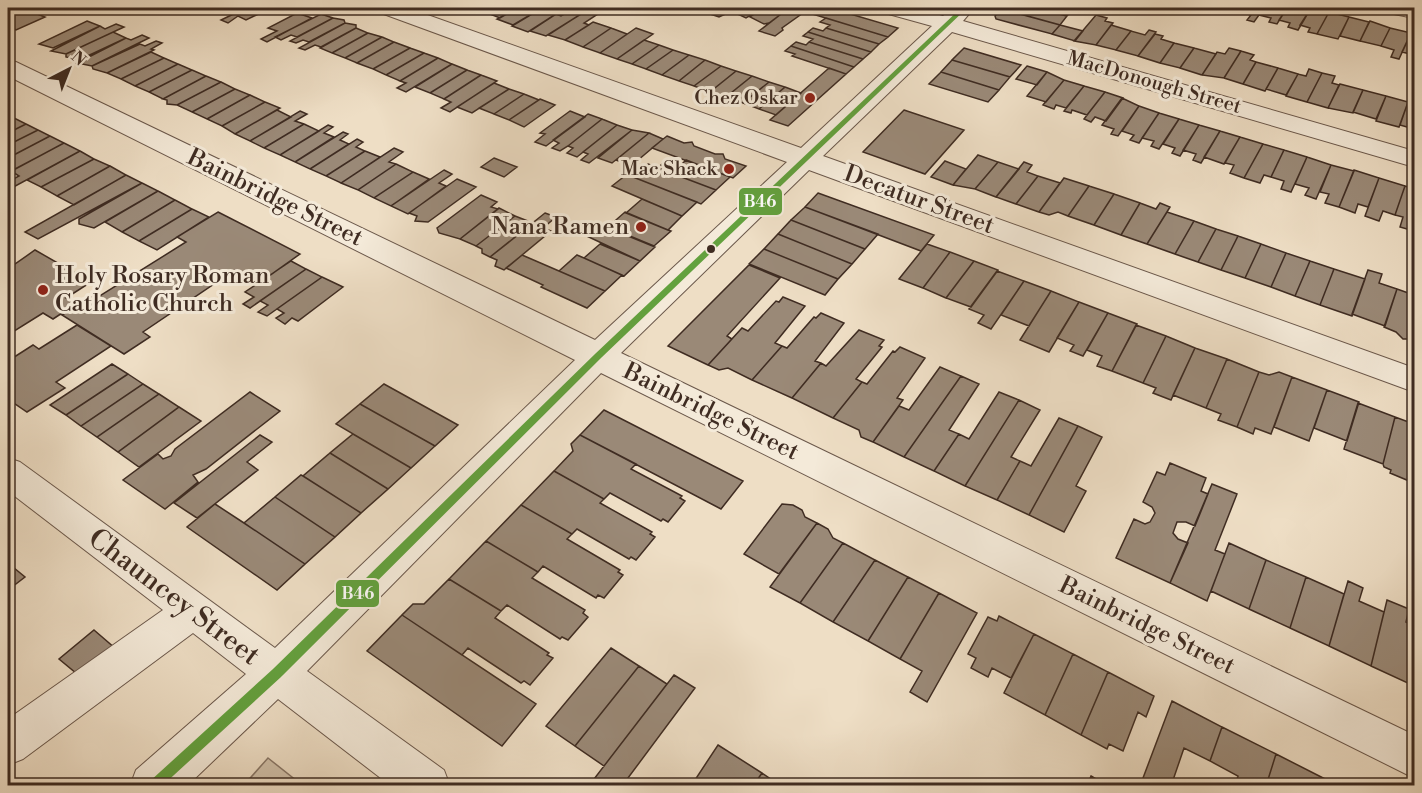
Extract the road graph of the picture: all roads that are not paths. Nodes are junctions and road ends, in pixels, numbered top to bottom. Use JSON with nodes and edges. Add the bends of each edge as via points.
{"nodes":[{"id":1,"x":389,"y":8,"type":"edge"},
{"id":2,"x":893,"y":8,"type":"edge"},
{"id":3,"x":1397,"y":8,"type":"edge"},
{"id":4,"x":1414,"y":12,"type":"edge"},
{"id":5,"x":956,"y":15,"type":"edge"},
{"id":6,"x":8,"y":67,"type":"edge"},
{"id":7,"x":805,"y":159,"type":"junction"},
{"id":8,"x":1414,"y":159,"type":"edge"},
{"id":9,"x":598,"y":356,"type":"junction"},
{"id":10,"x":1414,"y":380,"type":"edge"},
{"id":11,"x":8,"y":472,"type":"edge"},
{"id":12,"x":194,"y":610,"type":"junction"},
{"id":13,"x":277,"y":673,"type":"junction"},
{"id":14,"x":8,"y":744,"type":"edge"},
{"id":15,"x":1414,"y":757,"type":"edge"},
{"id":16,"x":152,"y":786,"type":"edge"},
{"id":17,"x":428,"y":786,"type":"edge"}],
"edges":[{"from":1,"to":7,"type":"street","name":"Decatur Street"},
{"from":2,"to":5,"type":"street","name":"MacDonough Street"},
{"from":3,"to":4,"type":"street"},
{"from":5,"to":7,"type":"street"},
{"from":5,"to":8,"type":"street","name":"MacDonough Street"},
{"from":6,"to":9,"type":"street","name":"Bainbridge Street"},
{"from":7,"to":9,"type":"street"},
{"from":7,"to":10,"type":"street","name":"Decatur Street"},
{"from":9,"to":13,"type":"street"},
{"from":9,"to":15,"type":"street","name":"Bainbridge Street"},
{"from":11,"to":12,"type":"street","name":"Chauncey Street"},
{"from":12,"to":13,"type":"street","name":"Chauncey Street"},
{"from":12,"to":14,"type":"street"},
{"from":13,"to":16,"type":"street"},
{"from":13,"to":17,"type":"street","name":"Chauncey Street"}]}
